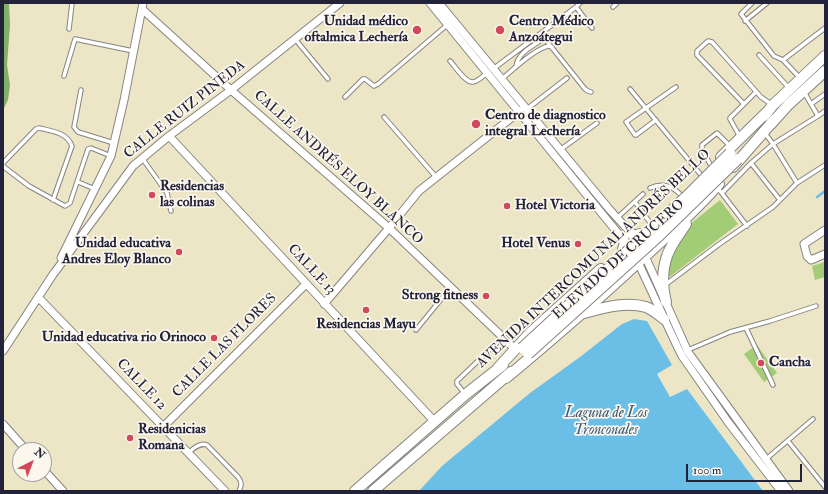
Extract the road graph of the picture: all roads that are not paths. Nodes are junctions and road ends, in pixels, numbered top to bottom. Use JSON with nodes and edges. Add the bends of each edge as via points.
{"nodes":[{"id":1,"x":72,"y":3,"type":"edge"},
{"id":2,"x":340,"y":3,"type":"edge"},
{"id":3,"x":430,"y":3,"type":"edge"},
{"id":4,"x":439,"y":3,"type":"edge"},
{"id":5,"x":580,"y":3,"type":"edge"},
{"id":6,"x":617,"y":3,"type":"edge"},
{"id":7,"x":752,"y":3,"type":"edge"},
{"id":8,"x":767,"y":3,"type":"edge"},
{"id":9,"x":142,"y":6,"type":"edge"},
{"id":10,"x":576,"y":7,"type":"junction"},
{"id":11,"x":613,"y":7,"type":"dead end"},
{"id":12,"x":746,"y":21,"type":"junction"},
{"id":13,"x":447,"y":25,"type":"junction"},
{"id":14,"x":592,"y":28,"type":"dead end"},
{"id":15,"x":825,"y":28,"type":"edge"},
{"id":16,"x":69,"y":29,"type":"dead end"},
{"id":17,"x":295,"y":39,"type":"junction"},
{"id":18,"x":553,"y":48,"type":"junction"},
{"id":19,"x":133,"y":51,"type":"junction"},
{"id":20,"x":759,"y":55,"type":"dead end"},
{"id":21,"x":825,"y":56,"type":"edge"},
{"id":22,"x":783,"y":60,"type":"junction"},
{"id":23,"x":450,"y":61,"type":"dead end"},
{"id":24,"x":516,"y":67,"type":"junction"},
{"id":25,"x":490,"y":71,"type":"junction"},
{"id":26,"x":825,"y":71,"type":"edge"},
{"id":27,"x":64,"y":76,"type":"dead end"},
{"id":28,"x":820,"y":77,"type":"edge"},
{"id":29,"x":567,"y":78,"type":"dead end"},
{"id":30,"x":801,"y":78,"type":"junction"},
{"id":31,"x":328,"y":79,"type":"dead end"},
{"id":32,"x":502,"y":80,"type":"junction"},
{"id":33,"x":676,"y":87,"type":"dead end"},
{"id":34,"x":630,"y":89,"type":"dead end"},
{"id":35,"x":790,"y":89,"type":"junction"},
{"id":36,"x":81,"y":90,"type":"dead end"},
{"id":37,"x":231,"y":90,"type":"junction"},
{"id":38,"x":803,"y":91,"type":"junction"},
{"id":39,"x":591,"y":92,"type":"dead end"},
{"id":40,"x":756,"y":92,"type":"junction"},
{"id":41,"x":825,"y":94,"type":"edge"},
{"id":42,"x":345,"y":97,"type":"dead end"},
{"id":43,"x":744,"y":104,"type":"junction"},
{"id":44,"x":811,"y":104,"type":"junction"},
{"id":45,"x":647,"y":107,"type":"junction"},
{"id":46,"x":771,"y":108,"type":"junction"},
{"id":47,"x":523,"y":110,"type":"junction"},
{"id":48,"x":825,"y":111,"type":"edge"},
{"id":49,"x":818,"y":116,"type":"junction"},
{"id":50,"x":384,"y":117,"type":"dead end"},
{"id":51,"x":776,"y":119,"type":"junction"},
{"id":52,"x":656,"y":120,"type":"junction"},
{"id":53,"x":597,"y":123,"type":"dead end"},
{"id":54,"x":764,"y":132,"type":"junction"},
{"id":55,"x":169,"y":136,"type":"junction"},
{"id":56,"x":740,"y":138,"type":"junction"},
{"id":57,"x":114,"y":143,"type":"junction"},
{"id":58,"x":773,"y":144,"type":"junction"},
{"id":59,"x":560,"y":150,"type":"junction"},
{"id":60,"x":733,"y":153,"type":"junction"},
{"id":61,"x":111,"y":156,"type":"junction"},
{"id":62,"x":142,"y":158,"type":"junction"},
{"id":63,"x":751,"y":163,"type":"junction"},
{"id":64,"x":3,"y":164,"type":"edge"},
{"id":65,"x":825,"y":165,"type":"edge"},
{"id":66,"x":712,"y":166,"type":"junction"},
{"id":67,"x":702,"y":175,"type":"junction"},
{"id":68,"x":436,"y":177,"type":"junction"},
{"id":69,"x":78,"y":182,"type":"junction"},
{"id":70,"x":797,"y":183,"type":"junction"},
{"id":71,"x":650,"y":188,"type":"dead end"},
{"id":72,"x":95,"y":189,"type":"junction"},
{"id":73,"x":719,"y":190,"type":"junction"},
{"id":74,"x":643,"y":194,"type":"dead end"},
{"id":75,"x":681,"y":195,"type":"junction"},
{"id":76,"x":53,"y":200,"type":"junction"},
{"id":77,"x":780,"y":200,"type":"junction"},
{"id":78,"x":635,"y":202,"type":"junction"},
{"id":79,"x":699,"y":206,"type":"junction"},
{"id":80,"x":171,"y":211,"type":"dead end"},
{"id":81,"x":617,"y":218,"type":"junction"},
{"id":82,"x":651,"y":224,"type":"junction"},
{"id":83,"x":747,"y":226,"type":"junction"},
{"id":84,"x":389,"y":228,"type":"junction"},
{"id":85,"x":825,"y":230,"type":"edge"},
{"id":86,"x":630,"y":240,"type":"junction"},
{"id":87,"x":825,"y":254,"type":"edge"},
{"id":88,"x":642,"y":259,"type":"junction"},
{"id":89,"x":52,"y":276,"type":"junction"},
{"id":90,"x":306,"y":284,"type":"junction"},
{"id":91,"x":451,"y":287,"type":"junction"},
{"id":92,"x":663,"y":287,"type":"junction"},
{"id":93,"x":38,"y":297,"type":"junction"},
{"id":94,"x":666,"y":302,"type":"junction"},
{"id":95,"x":324,"y":304,"type":"junction"},
{"id":96,"x":816,"y":306,"type":"dead end"},
{"id":97,"x":582,"y":314,"type":"junction"},
{"id":98,"x":664,"y":319,"type":"junction"},
{"id":99,"x":746,"y":328,"type":"junction"},
{"id":100,"x":416,"y":330,"type":"dead end"},
{"id":101,"x":503,"y":337,"type":"junction"},
{"id":102,"x":3,"y":350,"type":"edge"},
{"id":103,"x":522,"y":350,"type":"junction"},
{"id":104,"x":687,"y":351,"type":"junction"},
{"id":105,"x":506,"y":378,"type":"junction"},
{"id":106,"x":773,"y":385,"type":"dead end"},
{"id":107,"x":466,"y":394,"type":"junction"},
{"id":108,"x":813,"y":419,"type":"dead end"},
{"id":109,"x":435,"y":422,"type":"junction"},
{"id":110,"x":3,"y":424,"type":"edge"},
{"id":111,"x":163,"y":427,"type":"junction"},
{"id":112,"x":788,"y":441,"type":"junction"},
{"id":113,"x":19,"y":442,"type":"edge"},
{"id":114,"x":188,"y":453,"type":"junction"},
{"id":115,"x":763,"y":462,"type":"junction"},
{"id":116,"x":52,"y":479,"type":"edge"},
{"id":117,"x":825,"y":487,"type":"edge"},
{"id":118,"x":63,"y":491,"type":"edge"},
{"id":119,"x":225,"y":491,"type":"edge"},
{"id":120,"x":239,"y":491,"type":"edge"},
{"id":121,"x":355,"y":491,"type":"edge"},
{"id":122,"x":373,"y":491,"type":"edge"},
{"id":123,"x":782,"y":491,"type":"edge"},
{"id":124,"x":789,"y":491,"type":"edge"}],
"edges":[{"from":1,"to":16,"type":"lane"},
{"from":2,"to":17,"type":"street","name":"CALLE RUIZ PINEDA"},
{"from":3,"to":13,"type":"street"},
{"from":4,"to":25,"type":"street"},
{"from":5,"to":10,"type":"lane"},
{"from":6,"to":11,"type":"lane"},
{"from":7,"to":12,"type":"lane","via":[[741,13]]},
{"from":8,"to":12,"type":"lane"},
{"from":9,"to":19,"type":"street"},
{"from":9,"to":37,"type":"street","name":"CALLE ANDRÉS ELOY BLANCO"},
{"from":10,"to":14,"type":"lane"},
{"from":10,"to":25,"type":"lane"},
{"from":12,"to":22,"type":"lane","via":[[774,56]]},
{"from":13,"to":25,"type":"street"},
{"from":13,"to":42,"type":"lane","via":[[378,84],[374,86],[363,79]]},
{"from":15,"to":22,"type":"lane"},
{"from":17,"to":31,"type":"lane"},
{"from":17,"to":37,"type":"street","name":"CALLE RUIZ PINEDA"},
{"from":18,"to":24,"type":"lane","via":[[543,47]]},
{"from":18,"to":24,"type":"lane","via":[[543,39],[516,61]]},
{"from":18,"to":39,"type":"lane","via":[[585,89]]},
{"from":19,"to":27,"type":"lane","via":[[75,39]]},
{"from":19,"to":57,"type":"street"},
{"from":20,"to":35,"type":"lane"},
{"from":21,"to":30,"type":"main road","name":"AVENIDA INTERCOMUNAL ANDRÉS BELLO"},
{"from":22,"to":30,"type":"lane"},
{"from":23,"to":25,"type":"lane","via":[[469,82],[476,81]]},
{"from":24,"to":32,"type":"lane"},
{"from":25,"to":32,"type":"street"},
{"from":25,"to":47,"type":"street"},
{"from":26,"to":28,"type":"main road","name":"AVENIDA INTERCOMUNAL ANDRÉS BELLO"},
{"from":28,"to":38,"type":"main road","name":"AVENIDA INTERCOMUNAL ANDRÉS BELLO"},
{"from":29,"to":47,"type":"lane"},
{"from":30,"to":35,"type":"main road","name":"AVENIDA INTERCOMUNAL ANDRÉS BELLO"},
{"from":32,"to":47,"type":"street"},
{"from":33,"to":45,"type":"lane"},
{"from":34,"to":45,"type":"lane"},
{"from":35,"to":46,"type":"main road","name":"AVENIDA INTERCOMUNAL ANDRÉS BELLO"},
{"from":36,"to":57,"type":"lane","via":[[75,129]]},
{"from":37,"to":55,"type":"street","name":"CALLE RUIZ PINEDA"},
{"from":37,"to":84,"type":"street","name":"CALLE ANDRÉS ELOY BLANCO"},
{"from":38,"to":44,"type":"lane"},
{"from":38,"to":51,"type":"main road","name":"AVENIDA INTERCOMUNAL ANDRÉS BELLO"},
{"from":40,"to":43,"type":"lane"},
{"from":40,"to":43,"type":"lane","via":[[712,42],[708,41],[697,55]]},
{"from":40,"to":46,"type":"lane"},
{"from":41,"to":44,"type":"lane"},
{"from":43,"to":56,"type":"lane","via":[[730,119]]},
{"from":44,"to":49,"type":"lane"},
{"from":45,"to":52,"type":"lane"},
{"from":45,"to":52,"type":"lane","via":[[627,121],[627,124],[635,135]]},
{"from":46,"to":56,"type":"main road","name":"ELEVADO DE CRUCERO"},
{"from":46,"to":60,"type":"main road","name":"AVENIDA INTERCOMUNAL ANDRÉS BELLO"},
{"from":47,"to":59,"type":"street"},
{"from":47,"to":68,"type":"street"},
{"from":47,"to":86,"type":"street"},
{"from":48,"to":49,"type":"lane"},
{"from":49,"to":58,"type":"lane"},
{"from":50,"to":68,"type":"lane"},
{"from":51,"to":54,"type":"main road","name":"ELEVADO DE CRUCERO"},
{"from":51,"to":60,"type":"main road","name":"AVENIDA INTERCOMUNAL ANDRÉS BELLO"},
{"from":52,"to":67,"type":"lane"},
{"from":53,"to":59,"type":"lane"},
{"from":54,"to":58,"type":"lane"},
{"from":54,"to":73,"type":"main road","name":"ELEVADO DE CRUCERO"},
{"from":55,"to":62,"type":"street","name":"CALLE RUIZ PINEDA"},
{"from":55,"to":90,"type":"street","name":"CALLE 13"},
{"from":56,"to":60,"type":"main road","name":"ELEVADO DE CRUCERO"},
{"from":57,"to":61,"type":"street"},
{"from":58,"to":63,"type":"lane"},
{"from":58,"to":70,"type":"lane"},
{"from":59,"to":81,"type":"street"},
{"from":60,"to":66,"type":"main road","name":"ELEVADO DE CRUCERO"},
{"from":60,"to":66,"type":"lane","via":[[718,133],[702,145]]},
{"from":60,"to":103,"type":"main road","name":"AVENIDA INTERCOMUNAL ANDRÉS BELLO","bridge":true},
{"from":61,"to":69,"type":"lane","via":[[88,149]]},
{"from":61,"to":72,"type":"street"},
{"from":62,"to":80,"type":"lane","via":[[167,193]]},
{"from":62,"to":89,"type":"street","name":"CALLE RUIZ PINEDA","via":[[133,166]]},
{"from":63,"to":73,"type":"lane"},
{"from":63,"to":77,"type":"lane"},
{"from":64,"to":76,"type":"lane","via":[[29,186]]},
{"from":64,"to":76,"type":"lane","via":[[38,128],[63,134],[72,146]]},
{"from":65,"to":70,"type":"lane"},
{"from":66,"to":67,"type":"main road","name":"ELEVADO DE CRUCERO"},
{"from":67,"to":75,"type":"main road","name":"ELEVADO DE CRUCERO"},
{"from":68,"to":84,"type":"street","via":[[419,191]]},
{"from":69,"to":72,"type":"lane"},
{"from":69,"to":76,"type":"lane","via":[[68,205]]},
{"from":70,"to":77,"type":"lane"},
{"from":71,"to":75,"type":"lane","via":[[670,186]]},
{"from":72,"to":89,"type":"street"},
{"from":73,"to":79,"type":"main road","name":"ELEVADO DE CRUCERO"},
{"from":73,"to":83,"type":"lane"},
{"from":74,"to":78,"type":"lane"},
{"from":75,"to":82,"type":"main road","name":"ELEVADO DE CRUCERO"},
{"from":77,"to":83,"type":"lane"},
{"from":78,"to":81,"type":"lane"},
{"from":78,"to":82,"type":"lane"},
{"from":79,"to":88,"type":"main road","name":"ELEVADO DE CRUCERO"},
{"from":79,"to":92,"type":"main road","via":[[667,255]]},
{"from":81,"to":86,"type":"street"},
{"from":82,"to":86,"type":"main road","name":"ELEVADO DE CRUCERO"},
{"from":83,"to":92,"type":"lane"},
{"from":84,"to":91,"type":"street","name":"CALLE ANDRÉS ELOY BLANCO"},
{"from":84,"to":95,"type":"street"},
{"from":85,"to":87,"type":"street","via":[[804,244],[807,256],[811,260]]},
{"from":86,"to":88,"type":"street"},
{"from":86,"to":103,"type":"main road","name":"ELEVADO DE CRUCERO","via":[[553,311]]},
{"from":88,"to":94,"type":"street"},
{"from":88,"to":97,"type":"main road","name":"ELEVADO DE CRUCERO"},
{"from":88,"to":98,"type":"street"},
{"from":89,"to":93,"type":"street"},
{"from":90,"to":95,"type":"street","name":"CALLE 13"},
{"from":90,"to":111,"type":"street","name":"CALLE LAS FLORES"},
{"from":91,"to":100,"type":"lane"},
{"from":91,"to":101,"type":"street","name":"CALLE ANDRÉS ELOY BLANCO"},
{"from":92,"to":94,"type":"main road"},
{"from":93,"to":102,"type":"street"},
{"from":93,"to":111,"type":"street","name":"CALLE 12"},
{"from":94,"to":104,"type":"street"},
{"from":95,"to":109,"type":"street","name":"CALLE 13"},
{"from":96,"to":99,"type":"lane"},
{"from":97,"to":98,"type":"main road","via":[[607,307],[630,305],[647,308]]},
{"from":97,"to":105,"type":"main road","name":"ELEVADO DE CRUCERO"},
{"from":98,"to":115,"type":"street","via":[[682,356],[728,422]]},
{"from":99,"to":104,"type":"lane","via":[[715,337]]},
{"from":99,"to":106,"type":"lane"},
{"from":101,"to":103,"type":"street","name":"CALLE ANDRÉS ELOY BLANCO"},
{"from":101,"to":107,"type":"lane","via":[[457,381]]},
{"from":103,"to":105,"type":"main road","name":"AVENIDA INTERCOMUNAL ANDRÉS BELLO"},
{"from":103,"to":107,"type":"main road","name":"AVENIDA INTERCOMUNAL ANDRÉS BELLO"},
{"from":104,"to":115,"type":"street"},
{"from":105,"to":122,"type":"main road","name":"AVENIDA INTERCOMUNAL ANDRÉS BELLO"},
{"from":107,"to":109,"type":"main road","name":"AVENIDA INTERCOMUNAL ANDRÉS BELLO"},
{"from":108,"to":112,"type":"lane"},
{"from":109,"to":121,"type":"main road","name":"AVENIDA INTERCOMUNAL ANDRÉS BELLO"},
{"from":110,"to":113,"type":"street"},
{"from":111,"to":114,"type":"street","name":"CALLE 12"},
{"from":112,"to":115,"type":"lane"},
{"from":112,"to":117,"type":"lane"},
{"from":114,"to":119,"type":"street","name":"CALLE 12"},
{"from":114,"to":120,"type":"lane","via":[[199,445],[207,445],[242,482]]},
{"from":115,"to":123,"type":"street"},
{"from":115,"to":124,"type":"street"},
{"from":116,"to":118,"type":"street"}]}
